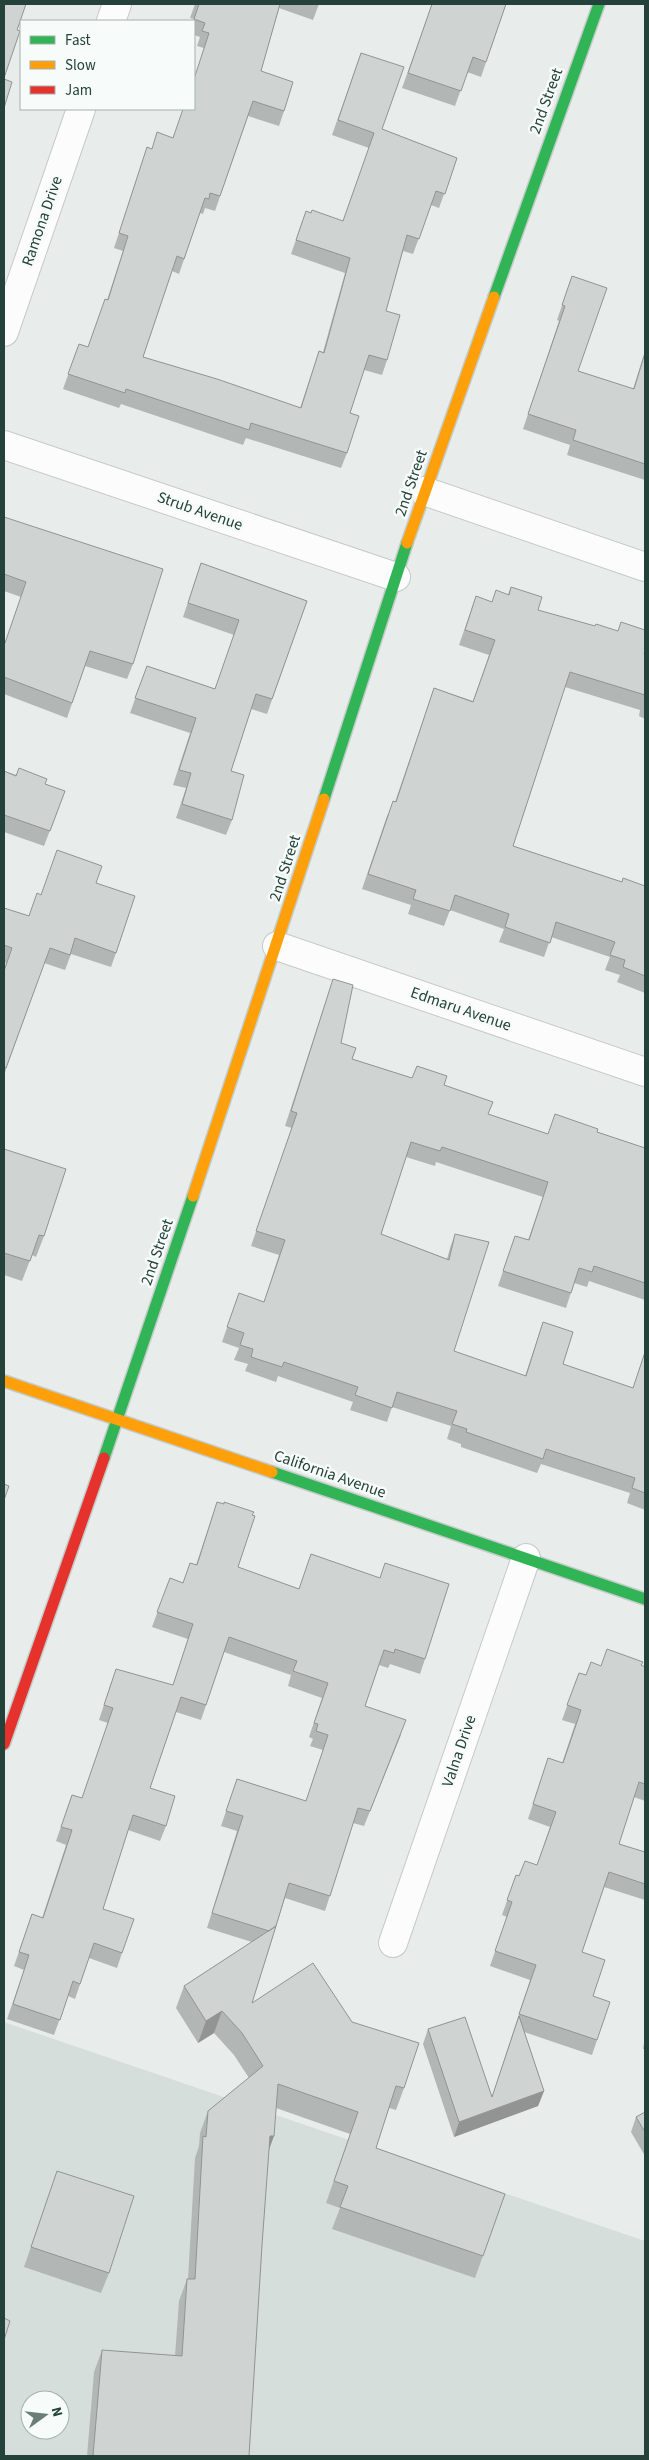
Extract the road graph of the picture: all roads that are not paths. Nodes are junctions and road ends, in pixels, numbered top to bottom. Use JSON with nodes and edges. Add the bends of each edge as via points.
{"nodes":[{"id":1,"x":117,"y":4,"type":"edge"},
{"id":2,"x":599,"y":4,"type":"edge"},
{"id":3,"x":111,"y":20,"type":"edge"},
{"id":4,"x":81,"y":110,"type":"edge"},
{"id":5,"x":4,"y":332,"type":"edge"},
{"id":6,"x":4,"y":445,"type":"edge"},
{"id":7,"x":424,"y":491,"type":"junction"},
{"id":8,"x":645,"y":567,"type":"edge"},
{"id":9,"x":396,"y":577,"type":"junction"},
{"id":10,"x":277,"y":946,"type":"junction"},
{"id":11,"x":645,"y":1072,"type":"edge"},
{"id":12,"x":4,"y":1381,"type":"edge"},
{"id":13,"x":118,"y":1419,"type":"junction"},
{"id":14,"x":526,"y":1558,"type":"junction"},
{"id":15,"x":645,"y":1599,"type":"edge"},
{"id":16,"x":4,"y":1744,"type":"edge"},
{"id":17,"x":393,"y":1943,"type":"dead end"}],
"edges":[{"from":1,"to":3,"type":"street"},
{"from":2,"to":7,"type":"street","name":"2nd Street"},
{"from":4,"to":5,"type":"street","name":"Ramona Drive"},
{"from":6,"to":9,"type":"street","name":"Strub Avenue"},
{"from":7,"to":8,"type":"street"},
{"from":7,"to":9,"type":"street","name":"2nd Street"},
{"from":9,"to":10,"type":"street","name":"2nd Street"},
{"from":10,"to":11,"type":"street","name":"Edmaru Avenue"},
{"from":10,"to":13,"type":"street","name":"2nd Street"},
{"from":12,"to":13,"type":"street","name":"California Avenue"},
{"from":13,"to":14,"type":"street","name":"California Avenue"},
{"from":13,"to":16,"type":"street","name":"2nd Street"},
{"from":14,"to":15,"type":"street","name":"California Avenue"},
{"from":14,"to":17,"type":"street","name":"Valna Drive"}]}
